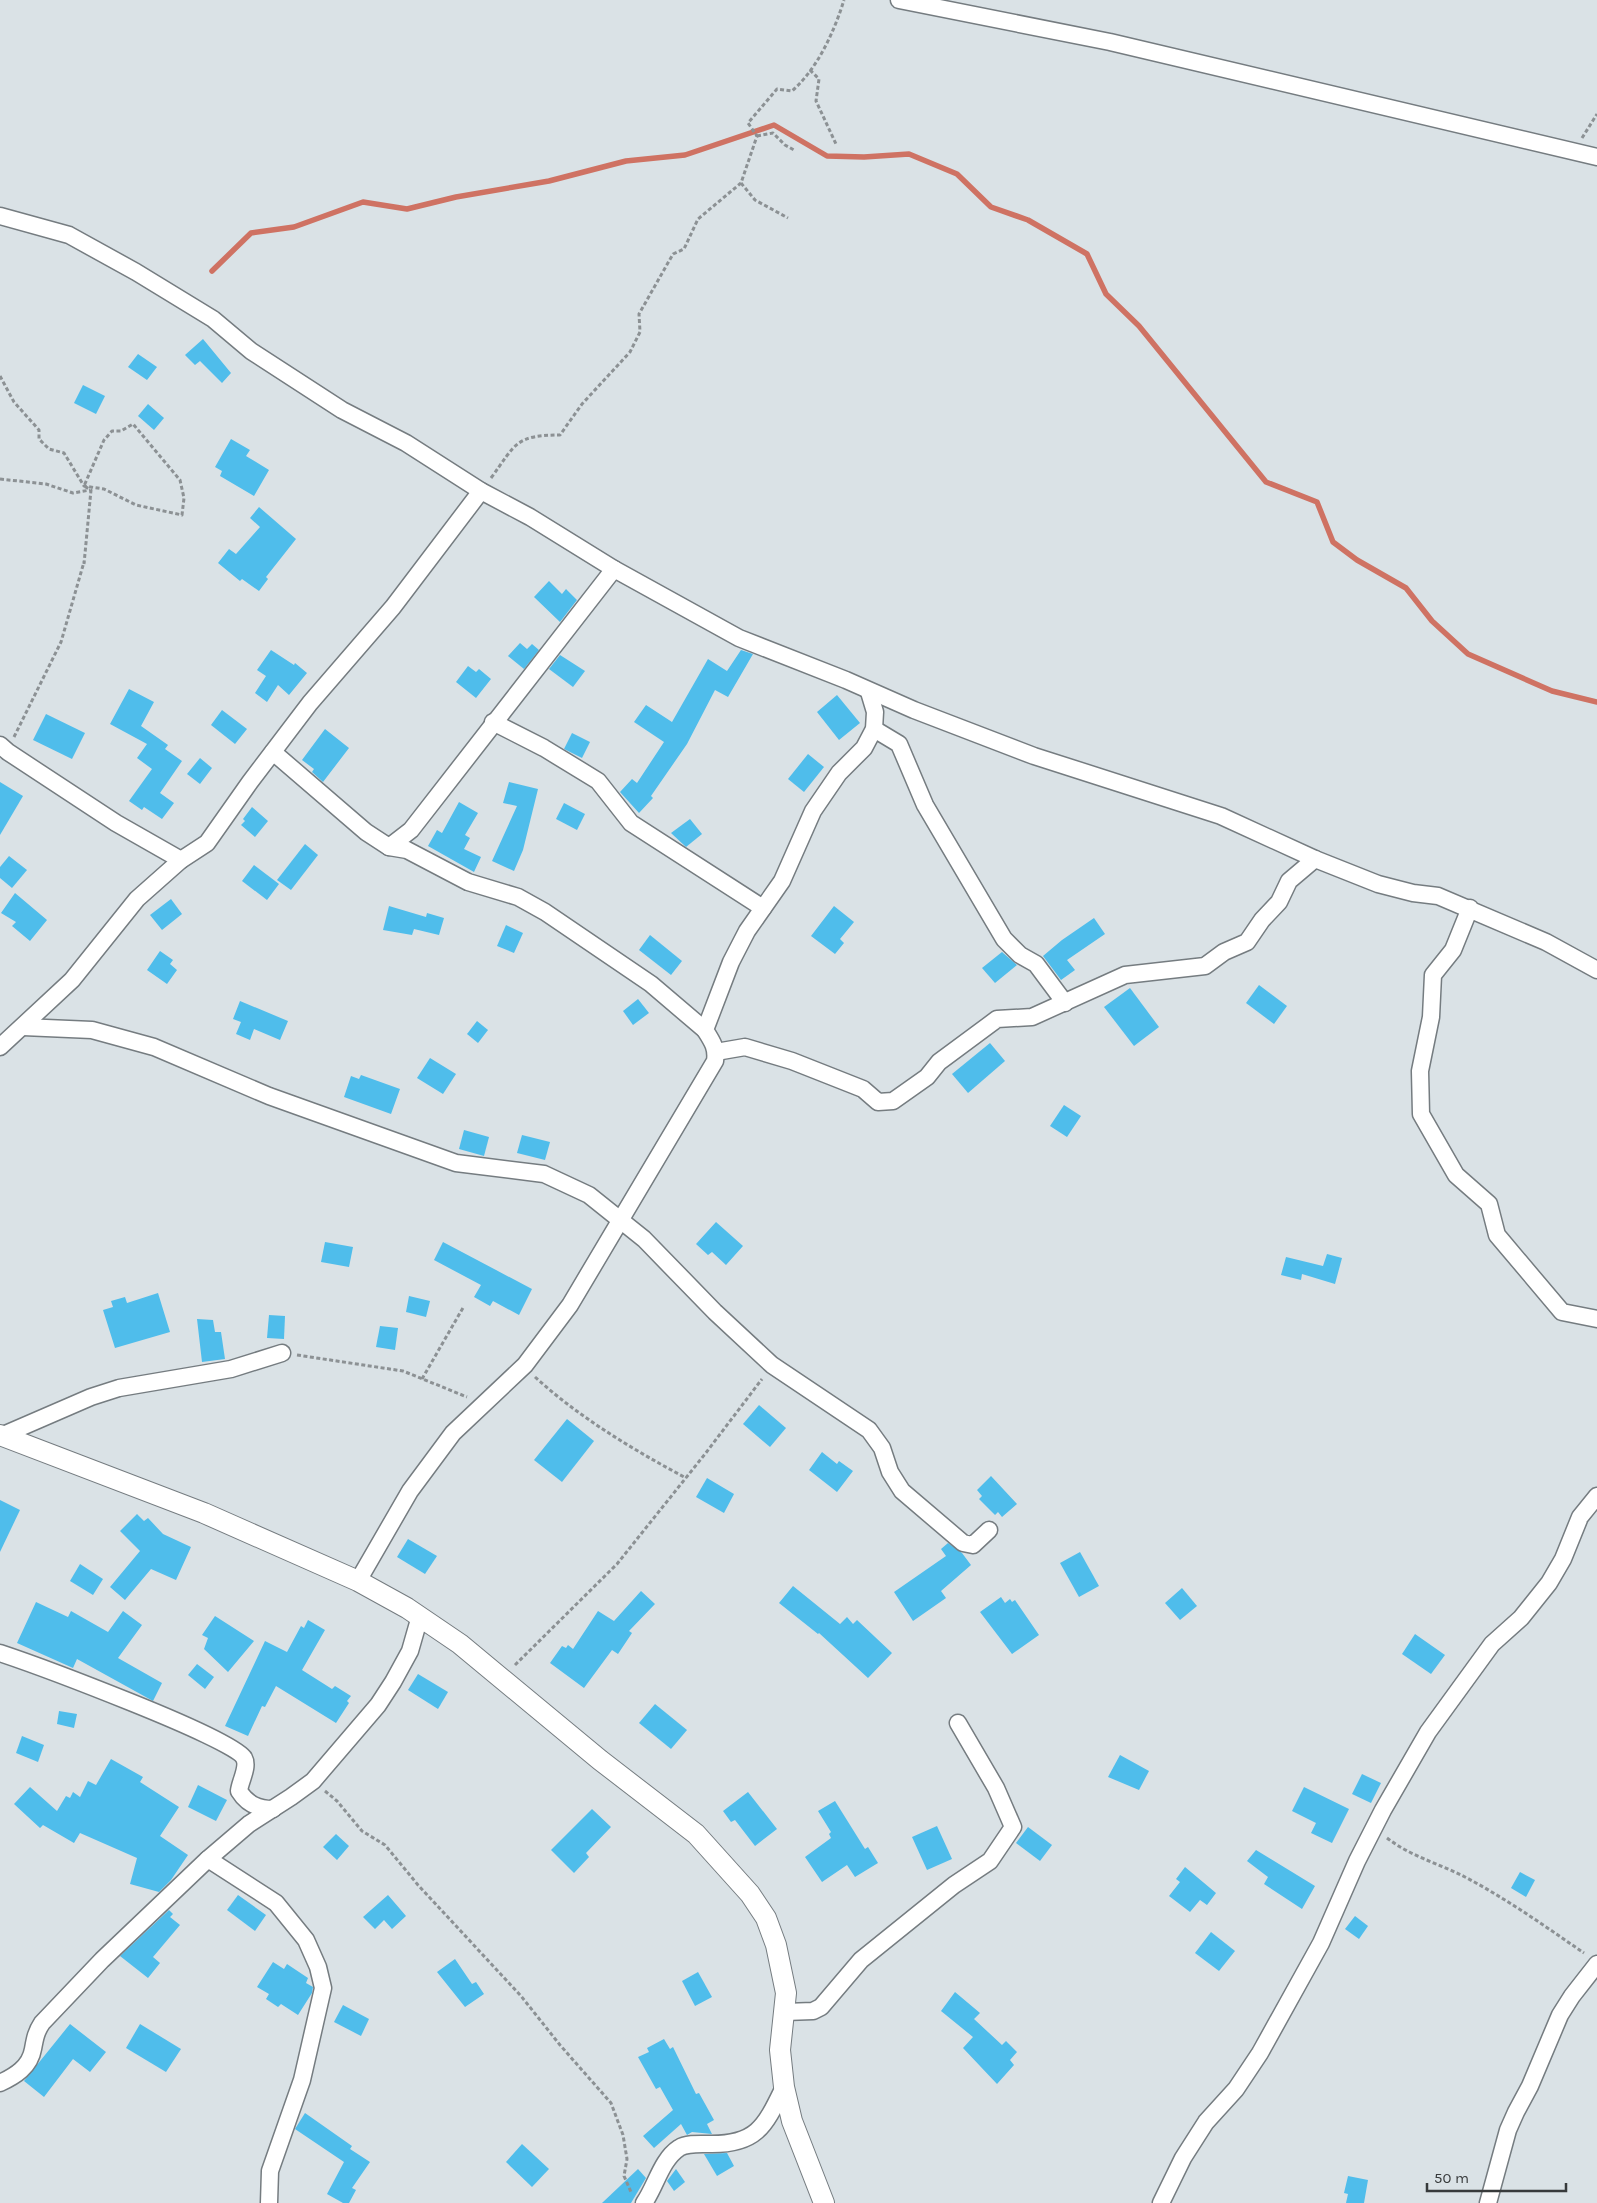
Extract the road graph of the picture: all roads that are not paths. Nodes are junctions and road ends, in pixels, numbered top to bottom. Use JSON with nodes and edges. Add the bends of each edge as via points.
{"nodes":[{"id":1,"x":899,"y":0,"type":"edge"},
{"id":2,"x":1597,"y":157,"type":"edge"},
{"id":3,"x":0,"y":216,"type":"edge"},
{"id":4,"x":481,"y":491,"type":"junction"},
{"id":5,"x":614,"y":569,"type":"junction"},
{"id":6,"x":869,"y":692,"type":"junction"},
{"id":7,"x":492,"y":722,"type":"junction"},
{"id":8,"x":874,"y":729,"type":"junction"},
{"id":9,"x":4,"y":748,"type":"edge"},
{"id":10,"x":273,"y":752,"type":"junction"},
{"id":11,"x":389,"y":847,"type":"junction"},
{"id":12,"x":1315,"y":859,"type":"junction"},
{"id":13,"x":181,"y":860,"type":"junction"},
{"id":14,"x":763,"y":908,"type":"junction"},
{"id":15,"x":1470,"y":908,"type":"junction"},
{"id":16,"x":1597,"y":970,"type":"edge"},
{"id":17,"x":1065,"y":1003,"type":"junction"},
{"id":18,"x":23,"y":1027,"type":"junction"},
{"id":19,"x":705,"y":1030,"type":"junction"},
{"id":20,"x":0,"y":1047,"type":"edge"},
{"id":21,"x":716,"y":1052,"type":"junction"},
{"id":22,"x":620,"y":1221,"type":"junction"},
{"id":23,"x":1597,"y":1319,"type":"edge"},
{"id":24,"x":282,"y":1353,"type":"road end"},
{"id":25,"x":1,"y":1436,"type":"edge"},
{"id":26,"x":1597,"y":1496,"type":"edge"},
{"id":27,"x":989,"y":1530,"type":"dead end"},
{"id":28,"x":358,"y":1581,"type":"junction"},
{"id":29,"x":420,"y":1616,"type":"junction"},
{"id":30,"x":0,"y":1653,"type":"edge"},
{"id":31,"x":958,"y":1723,"type":"dead end"},
{"id":32,"x":273,"y":1809,"type":"junction"},
{"id":33,"x":208,"y":1859,"type":"junction"},
{"id":34,"x":1593,"y":1961,"type":"edge"},
{"id":35,"x":785,"y":2012,"type":"junction"},
{"id":36,"x":0,"y":2083,"type":"edge"},
{"id":37,"x":784,"y":2087,"type":"junction"},
{"id":38,"x":639,"y":2198,"type":"edge"},
{"id":39,"x":269,"y":2203,"type":"edge"},
{"id":40,"x":824,"y":2203,"type":"edge"},
{"id":41,"x":1161,"y":2203,"type":"edge"},
{"id":42,"x":1488,"y":2203,"type":"edge"}],
"edges":[{"from":1,"to":2,"type":"street","via":[[1110,42]]},
{"from":3,"to":4,"type":"street","via":[[68,234],[136,272],[213,319],[251,351],[342,410],[406,443]]},
{"from":4,"to":5,"type":"street"},
{"from":4,"to":10,"type":"street","via":[[394,607],[310,703]]},
{"from":5,"to":6,"type":"street","via":[[740,638]]},
{"from":5,"to":7,"type":"street"},
{"from":6,"to":8,"type":"street","via":[[875,712]]},
{"from":6,"to":12,"type":"street","via":[[1034,756],[1221,816]]},
{"from":7,"to":11,"type":"street","via":[[411,830]]},
{"from":7,"to":14,"type":"street","via":[[544,748],[598,781],[631,823]]},
{"from":8,"to":14,"type":"street","via":[[864,748],[839,773],[813,811],[782,881]]},
{"from":8,"to":17,"type":"street","via":[[899,744],[925,805],[1004,940],[1036,964]]},
{"from":9,"to":13,"type":"street","via":[[116,823]]},
{"from":10,"to":11,"type":"street","via":[[366,832]]},
{"from":10,"to":13,"type":"street","via":[[207,843]]},
{"from":11,"to":19,"type":"street","via":[[407,850],[468,882],[518,897],[545,912],[651,984]]},
{"from":12,"to":15,"type":"street","via":[[1378,884],[1438,896]]},
{"from":12,"to":17,"type":"street","via":[[1289,881],[1279,902],[1247,942],[1224,952],[1205,966],[1124,975]]},
{"from":13,"to":18,"type":"street","via":[[136,899],[72,980]]},
{"from":14,"to":19,"type":"street","via":[[731,962]]},
{"from":15,"to":16,"type":"street","via":[[1546,942]]},
{"from":15,"to":23,"type":"street","via":[[1453,950],[1433,975],[1431,1017],[1420,1071],[1421,1114],[1456,1175],[1489,1204],[1497,1235],[1562,1312]]},
{"from":17,"to":21,"type":"street","via":[[1032,1017],[997,1019],[939,1062],[927,1077],[893,1102],[878,1102],[863,1089],[792,1061],[745,1047]]},
{"from":18,"to":20,"type":"street"},
{"from":18,"to":22,"type":"street","via":[[92,1030],[154,1047],[269,1096],[456,1163],[544,1174],[589,1195]]},
{"from":19,"to":21,"type":"street"},
{"from":21,"to":22,"type":"street","via":[[715,1061]]},
{"from":22,"to":27,"type":"street","via":[[644,1239],[772,1365],[868,1430],[882,1448],[890,1472],[902,1491],[963,1543],[974,1545]]},
{"from":22,"to":28,"type":"street","via":[[570,1305],[524,1366],[453,1433],[410,1491]]},
{"from":24,"to":25,"type":"street","via":[[231,1369],[120,1388]]},
{"from":25,"to":28,"type":"street","via":[[204,1513]]},
{"from":26,"to":41,"type":"street","via":[[1580,1517],[1550,1583],[1521,1618],[1492,1644],[1428,1732],[1374,1828],[1321,1943],[1260,2053],[1236,2089],[1206,2122],[1183,2158]]},
{"from":28,"to":29,"type":"street"},
{"from":29,"to":32,"type":"street","via":[[410,1651],[378,1705],[313,1780]]},
{"from":29,"to":35,"type":"street","via":[[460,1644],[600,1760],[696,1834],[750,1894],[766,1918],[776,1945],[786,1993]]},
{"from":30,"to":32,"type":"street","via":[[72,1678],[236,1750],[245,1759],[239,1791],[243,1798],[260,1809]]},
{"from":31,"to":35,"type":"street","via":[[996,1788],[1013,1827],[990,1861],[954,1885],[862,1960],[821,2007],[813,2011]]},
{"from":32,"to":33,"type":"street","via":[[249,1824]]},
{"from":33,"to":36,"type":"street","via":[[102,1960],[42,2023],[35,2034],[33,2050],[26,2065],[12,2078]]},
{"from":33,"to":39,"type":"street","via":[[276,1903],[306,1940],[323,1988],[302,2080],[270,2171]]},
{"from":34,"to":42,"type":"street","via":[[1560,2015],[1508,2130]]},
{"from":35,"to":37,"type":"street","via":[[780,2050]]},
{"from":37,"to":38,"type":"street","via":[[770,2116],[758,2130],[743,2141],[727,2145],[693,2144],[680,2148],[668,2159],[654,2190]]},
{"from":37,"to":40,"type":"street","via":[[792,2121]]}]}
